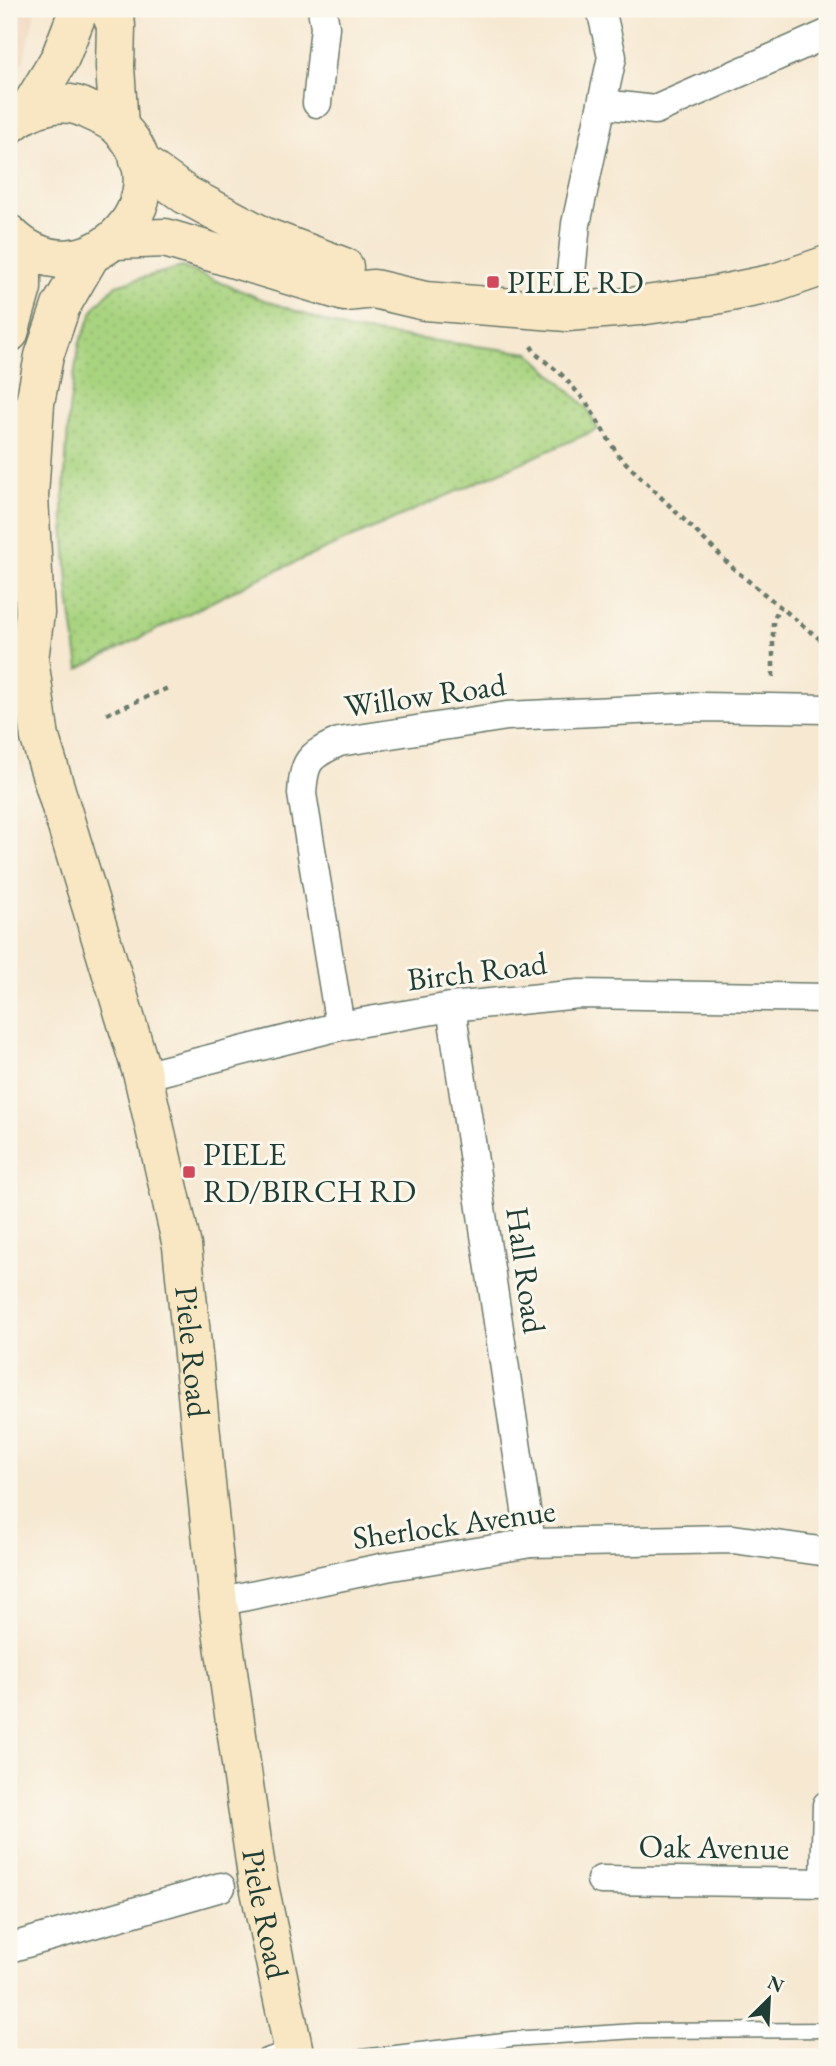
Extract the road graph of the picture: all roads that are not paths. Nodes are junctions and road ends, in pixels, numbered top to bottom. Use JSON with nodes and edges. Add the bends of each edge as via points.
{"nodes":[{"id":1,"x":79,"y":9,"type":"edge"},
{"id":2,"x":109,"y":9,"type":"edge"},
{"id":3,"x":322,"y":9,"type":"edge"},
{"id":4,"x":601,"y":9,"type":"edge"},
{"id":5,"x":827,"y":34,"type":"edge"},
{"id":6,"x":317,"y":103,"type":"dead end"},
{"id":7,"x":603,"y":104,"type":"junction"},
{"id":8,"x":19,"y":118,"type":"edge"},
{"id":9,"x":119,"y":127,"type":"junction"},
{"id":10,"x":139,"y":161,"type":"junction"},
{"id":11,"x":16,"y":241,"type":"edge"},
{"id":12,"x":102,"y":248,"type":"junction"},
{"id":13,"x":827,"y":265,"type":"edge"},
{"id":14,"x":374,"y":289,"type":"junction"},
{"id":15,"x":567,"y":312,"type":"junction"},
{"id":16,"x":9,"y":333,"type":"edge"},
{"id":17,"x":9,"y":616,"type":"edge"},
{"id":18,"x":29,"y":659,"type":"junction"},
{"id":19,"x":827,"y":709,"type":"edge"},
{"id":20,"x":827,"y":998,"type":"edge"},
{"id":21,"x":451,"y":1007,"type":"junction"},
{"id":22,"x":340,"y":1026,"type":"junction"},
{"id":23,"x":143,"y":1076,"type":"junction"},
{"id":24,"x":531,"y":1543,"type":"junction"},
{"id":25,"x":827,"y":1552,"type":"edge"},
{"id":26,"x":218,"y":1602,"type":"junction"},
{"id":27,"x":827,"y":1805,"type":"edge"},
{"id":28,"x":601,"y":1880,"type":"dead end"},
{"id":29,"x":826,"y":1883,"type":"edge"},
{"id":30,"x":221,"y":1887,"type":"dead end"},
{"id":31,"x":9,"y":1948,"type":"edge"},
{"id":32,"x":827,"y":2030,"type":"edge"},
{"id":33,"x":284,"y":2054,"type":"edge"},
{"id":34,"x":362,"y":2057,"type":"edge"}],
"edges":[{"from":1,"to":8,"type":"street","via":[[60,58]]},
{"from":2,"to":9,"type":"street","via":[[116,25]]},
{"from":3,"to":6,"type":"street","via":[[325,27]]},
{"from":4,"to":7,"type":"street","via":[[612,58]]},
{"from":5,"to":7,"type":"street","via":[[655,110]]},
{"from":7,"to":15,"type":"street","via":[[576,224]]},
{"from":8,"to":9,"type":"street","via":[[53,104],[79,105]]},
{"from":9,"to":10,"type":"street"},
{"from":10,"to":12,"type":"street","name":"Piele Road","via":[[142,183],[138,204],[129,224]]},
{"from":10,"to":14,"type":"street","via":[[186,195],[265,237],[353,271]]},
{"from":11,"to":12,"type":"street","via":[[42,257],[62,260]]},
{"from":11,"to":16,"type":"street","via":[[22,288]]},
{"from":12,"to":14,"type":"street","via":[[165,238],[345,292]]},
{"from":12,"to":18,"type":"street","name":"Piele Road","via":[[61,306],[35,403],[29,496],[36,613]]},
{"from":13,"to":15,"type":"street","via":[[775,283],[716,295]]},
{"from":14,"to":15,"type":"street","via":[[425,301]]},
{"from":17,"to":18,"type":"street","name":"Piele Road"},
{"from":18,"to":23,"type":"street","name":"Piele Road","via":[[40,738]]},
{"from":19,"to":22,"type":"street","name":"Willow Road","via":[[701,707],[507,716],[339,741],[318,751],[303,770],[302,794]]},
{"from":20,"to":21,"type":"street","name":"Birch Road","via":[[579,993]]},
{"from":21,"to":22,"type":"street","name":"Birch Road"},
{"from":21,"to":24,"type":"street","name":"Hall Road"},
{"from":22,"to":23,"type":"street","name":"Birch Road"},
{"from":23,"to":26,"type":"street","name":"Piele Road","via":[[183,1246]]},
{"from":24,"to":25,"type":"street","name":"Sherlock Avenue","via":[[733,1539]]},
{"from":24,"to":26,"type":"street","name":"Sherlock Avenue"},
{"from":26,"to":33,"type":"street","name":"Piele Road"},
{"from":27,"to":29,"type":"street"},
{"from":28,"to":29,"type":"street","name":"Oak Avenue"},
{"from":30,"to":31,"type":"street"},
{"from":32,"to":34,"type":"lane","via":[[636,2031],[512,2039]]}]}
